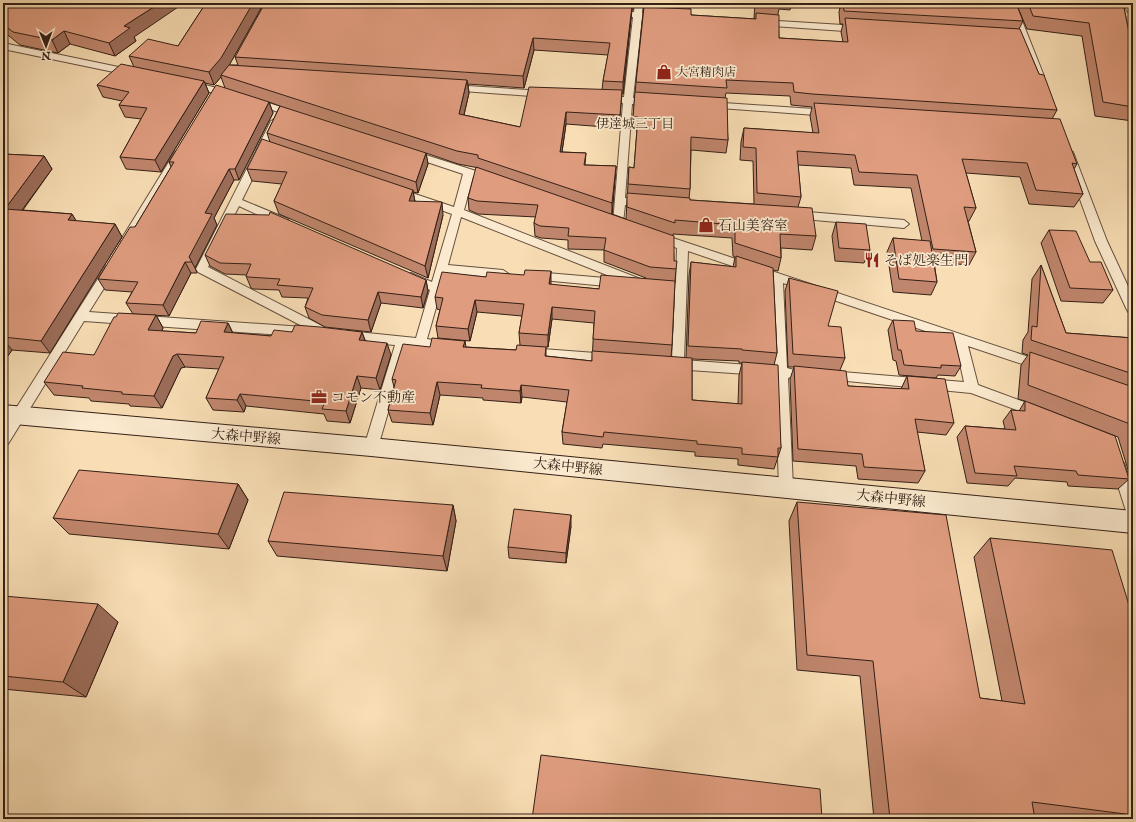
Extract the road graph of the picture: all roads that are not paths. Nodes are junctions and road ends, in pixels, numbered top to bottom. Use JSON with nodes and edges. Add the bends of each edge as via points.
{"nodes":[{"id":1,"x":639,"y":3,"type":"edge"},
{"id":2,"x":1010,"y":3,"type":"edge"},
{"id":3,"x":1126,"y":3,"type":"edge"},
{"id":4,"x":606,"y":13,"type":"edge"},
{"id":5,"x":1133,"y":13,"type":"edge"},
{"id":6,"x":637,"y":15,"type":"junction"},
{"id":7,"x":669,"y":17,"type":"edge"},
{"id":8,"x":748,"y":22,"type":"edge"},
{"id":9,"x":867,"y":29,"type":"edge"},
{"id":10,"x":3,"y":46,"type":"edge"},
{"id":11,"x":140,"y":74,"type":"edge"},
{"id":12,"x":179,"y":82,"type":"edge"},
{"id":13,"x":1042,"y":84,"type":"edge"},
{"id":14,"x":219,"y":87,"type":"junction"},
{"id":15,"x":446,"y":88,"type":"edge"},
{"id":16,"x":557,"y":95,"type":"edge"},
{"id":17,"x":596,"y":98,"type":"edge"},
{"id":18,"x":628,"y":100,"type":"junction"},
{"id":19,"x":660,"y":102,"type":"edge"},
{"id":20,"x":209,"y":103,"type":"edge"},
{"id":21,"x":700,"y":105,"type":"edge"},
{"id":22,"x":281,"y":110,"type":"junction"},
{"id":23,"x":835,"y":113,"type":"edge"},
{"id":24,"x":304,"y":117,"type":"edge"},
{"id":25,"x":1064,"y":142,"type":"edge"},
{"id":26,"x":184,"y":144,"type":"edge"},
{"id":27,"x":402,"y":150,"type":"edge"},
{"id":28,"x":469,"y":172,"type":"junction"},
{"id":29,"x":499,"y":182,"type":"edge"},
{"id":30,"x":383,"y":187,"type":"edge"},
{"id":31,"x":236,"y":201,"type":"junction"},
{"id":32,"x":620,"y":201,"type":"junction"},
{"id":33,"x":651,"y":204,"type":"edge"},
{"id":34,"x":458,"y":212,"type":"junction"},
{"id":35,"x":786,"y":214,"type":"edge"},
{"id":36,"x":618,"y":223,"type":"edge"},
{"id":37,"x":904,"y":224,"type":"dead end"},
{"id":38,"x":293,"y":226,"type":"edge"},
{"id":39,"x":647,"y":233,"type":"edge"},
{"id":40,"x":683,"y":246,"type":"junction"},
{"id":41,"x":442,"y":269,"type":"junction"},
{"id":42,"x":401,"y":272,"type":"edge"},
{"id":43,"x":777,"y":278,"type":"junction"},
{"id":44,"x":646,"y":285,"type":"junction"},
{"id":45,"x":436,"y":288,"type":"junction"},
{"id":46,"x":680,"y":288,"type":"junction"},
{"id":47,"x":1133,"y":310,"type":"edge"},
{"id":48,"x":82,"y":316,"type":"junction"},
{"id":49,"x":325,"y":333,"type":"junction"},
{"id":50,"x":960,"y":337,"type":"junction"},
{"id":51,"x":402,"y":342,"type":"junction"},
{"id":52,"x":420,"y":344,"type":"junction"},
{"id":53,"x":459,"y":347,"type":"edge"},
{"id":54,"x":514,"y":351,"type":"edge"},
{"id":55,"x":623,"y":360,"type":"edge"},
{"id":56,"x":662,"y":363,"type":"edge"},
{"id":57,"x":678,"y":364,"type":"junction"},
{"id":58,"x":1050,"y":369,"type":"edge"},
{"id":59,"x":781,"y":372,"type":"junction"},
{"id":60,"x":805,"y":374,"type":"edge"},
{"id":61,"x":821,"y":376,"type":"edge"},
{"id":62,"x":972,"y":388,"type":"junction"},
{"id":63,"x":11,"y":415,"type":"edge"},
{"id":64,"x":1053,"y":419,"type":"edge"},
{"id":65,"x":3,"y":440,"type":"edge"},
{"id":66,"x":371,"y":447,"type":"junction"},
{"id":67,"x":1116,"y":456,"type":"edge"},
{"id":68,"x":786,"y":488,"type":"junction"},
{"id":69,"x":1133,"y":511,"type":"edge"},
{"id":70,"x":1133,"y":522,"type":"edge"}],
"edges":[{"from":1,"to":6,"type":"lane"},
{"from":2,"to":13,"type":"lane","via":[[1021,39]]},
{"from":3,"to":5,"type":"lane"},
{"from":4,"to":6,"type":"lane"},
{"from":6,"to":7,"type":"lane"},
{"from":6,"to":18,"type":"lane"},
{"from":8,"to":9,"type":"lane"},
{"from":10,"to":11,"type":"lane"},
{"from":12,"to":14,"type":"lane"},
{"from":14,"to":20,"type":"lane"},
{"from":14,"to":22,"type":"lane","via":[[242,98]]},
{"from":15,"to":16,"type":"lane"},
{"from":17,"to":18,"type":"lane"},
{"from":18,"to":19,"type":"lane"},
{"from":18,"to":32,"type":"lane"},
{"from":21,"to":23,"type":"lane"},
{"from":22,"to":24,"type":"lane"},
{"from":22,"to":31,"type":"lane","via":[[267,147]]},
{"from":25,"to":47,"type":"lane","via":[[1101,240]]},
{"from":26,"to":48,"type":"lane"},
{"from":27,"to":28,"type":"lane"},
{"from":28,"to":29,"type":"lane"},
{"from":28,"to":34,"type":"lane"},
{"from":30,"to":34,"type":"lane"},
{"from":31,"to":38,"type":"lane"},
{"from":31,"to":49,"type":"lane","via":[[202,269]]},
{"from":32,"to":33,"type":"lane"},
{"from":32,"to":36,"type":"lane"},
{"from":34,"to":41,"type":"lane"},
{"from":34,"to":44,"type":"lane"},
{"from":35,"to":37,"type":"lane"},
{"from":39,"to":40,"type":"lane"},
{"from":40,"to":43,"type":"lane"},
{"from":40,"to":46,"type":"lane"},
{"from":41,"to":44,"type":"lane"},
{"from":41,"to":45,"type":"lane"},
{"from":42,"to":45,"type":"lane"},
{"from":43,"to":50,"type":"lane"},
{"from":43,"to":59,"type":"lane"},
{"from":44,"to":46,"type":"lane"},
{"from":45,"to":52,"type":"lane"},
{"from":46,"to":57,"type":"lane"},
{"from":48,"to":49,"type":"lane"},
{"from":48,"to":63,"type":"lane"},
{"from":49,"to":51,"type":"lane"},
{"from":50,"to":58,"type":"lane"},
{"from":50,"to":62,"type":"lane"},
{"from":51,"to":52,"type":"lane"},
{"from":51,"to":66,"type":"lane"},
{"from":52,"to":53,"type":"lane"},
{"from":54,"to":55,"type":"lane"},
{"from":56,"to":57,"type":"lane"},
{"from":57,"to":59,"type":"lane"},
{"from":59,"to":60,"type":"lane"},
{"from":59,"to":68,"type":"lane"},
{"from":61,"to":62,"type":"lane"},
{"from":62,"to":64,"type":"lane"},
{"from":63,"to":65,"type":"lane"},
{"from":63,"to":66,"type":"main road","name":"大森中野線"},
{"from":66,"to":68,"type":"main road","name":"大森中野線"},
{"from":67,"to":69,"type":"lane"},
{"from":68,"to":70,"type":"main road","name":"大森中野線"}]}
